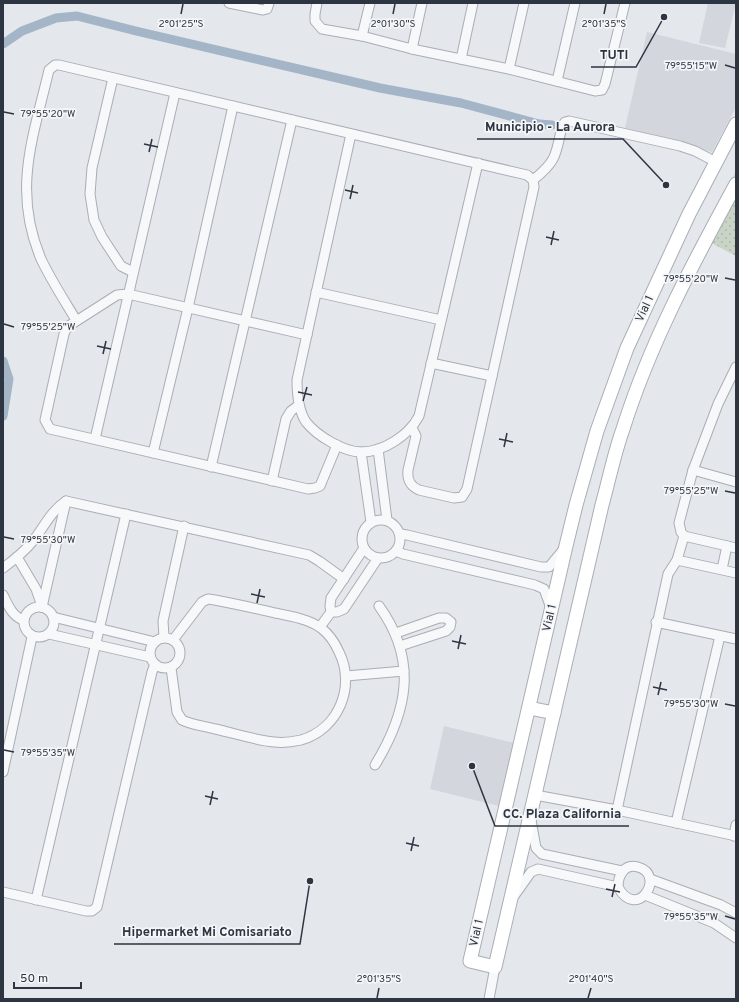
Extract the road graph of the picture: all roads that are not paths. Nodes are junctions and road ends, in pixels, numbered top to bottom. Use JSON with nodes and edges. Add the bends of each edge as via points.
{"nodes":[{"id":1,"x":230,"y":3,"type":"edge"},
{"id":2,"x":269,"y":3,"type":"edge"},
{"id":3,"x":317,"y":3,"type":"edge"},
{"id":4,"x":370,"y":3,"type":"edge"},
{"id":5,"x":422,"y":3,"type":"edge"},
{"id":6,"x":473,"y":3,"type":"edge"},
{"id":7,"x":524,"y":3,"type":"edge"},
{"id":8,"x":575,"y":3,"type":"edge"},
{"id":9,"x":625,"y":3,"type":"edge"},
{"id":10,"x":362,"y":36,"type":"junction"},
{"id":11,"x":412,"y":49,"type":"junction"},
{"id":12,"x":461,"y":59,"type":"junction"},
{"id":13,"x":509,"y":70,"type":"junction"},
{"id":14,"x":113,"y":78,"type":"junction"},
{"id":15,"x":557,"y":81,"type":"junction"},
{"id":16,"x":175,"y":93,"type":"junction"},
{"id":17,"x":233,"y":106,"type":"junction"},
{"id":18,"x":292,"y":120,"type":"junction"},
{"id":19,"x":736,"y":124,"type":"edge"},
{"id":20,"x":351,"y":134,"type":"junction"},
{"id":21,"x":716,"y":162,"type":"junction"},
{"id":22,"x":478,"y":163,"type":"junction"},
{"id":23,"x":533,"y":180,"type":"junction"},
{"id":24,"x":736,"y":184,"type":"edge"},
{"id":25,"x":133,"y":272,"type":"junction"},
{"id":26,"x":316,"y":292,"type":"junction"},
{"id":27,"x":128,"y":294,"type":"junction"},
{"id":28,"x":188,"y":308,"type":"junction"},
{"id":29,"x":76,"y":320,"type":"junction"},
{"id":30,"x":441,"y":320,"type":"junction"},
{"id":31,"x":245,"y":321,"type":"junction"},
{"id":32,"x":307,"y":335,"type":"junction"},
{"id":33,"x":431,"y":363,"type":"junction"},
{"id":34,"x":736,"y":366,"type":"edge"},
{"id":35,"x":492,"y":376,"type":"junction"},
{"id":36,"x":299,"y":405,"type":"junction"},
{"id":37,"x":412,"y":428,"type":"junction"},
{"id":38,"x":95,"y":439,"type":"junction"},
{"id":39,"x":337,"y":445,"type":"junction"},
{"id":40,"x":378,"y":449,"type":"junction"},
{"id":41,"x":361,"y":452,"type":"junction"},
{"id":42,"x":153,"y":453,"type":"junction"},
{"id":43,"x":211,"y":467,"type":"junction"},
{"id":44,"x":692,"y":470,"type":"junction"},
{"id":45,"x":272,"y":481,"type":"junction"},
{"id":46,"x":736,"y":482,"type":"edge"},
{"id":47,"x":66,"y":501,"type":"junction"},
{"id":48,"x":126,"y":514,"type":"junction"},
{"id":49,"x":387,"y":520,"type":"junction"},
{"id":50,"x":371,"y":522,"type":"junction"},
{"id":51,"x":184,"y":526,"type":"junction"},
{"id":52,"x":401,"y":534,"type":"junction"},
{"id":53,"x":684,"y":536,"type":"junction"},
{"id":54,"x":566,"y":546,"type":"junction"},
{"id":55,"x":731,"y":547,"type":"edge"},
{"id":56,"x":364,"y":548,"type":"junction"},
{"id":57,"x":396,"y":551,"type":"junction"},
{"id":58,"x":17,"y":557,"type":"junction"},
{"id":59,"x":378,"y":558,"type":"junction"},
{"id":60,"x":677,"y":560,"type":"junction"},
{"id":61,"x":3,"y":568,"type":"edge"},
{"id":62,"x":722,"y":569,"type":"junction"},
{"id":63,"x":736,"y":573,"type":"edge"},
{"id":64,"x":344,"y":578,"type":"junction"},
{"id":65,"x":3,"y":595,"type":"edge"},
{"id":66,"x":379,"y":606,"type":"dead end"},
{"id":67,"x":42,"y":607,"type":"junction"},
{"id":68,"x":551,"y":610,"type":"junction"},
{"id":69,"x":331,"y":612,"type":"junction"},
{"id":70,"x":53,"y":617,"type":"junction"},
{"id":71,"x":23,"y":620,"type":"junction"},
{"id":72,"x":656,"y":622,"type":"junction"},
{"id":73,"x":320,"y":627,"type":"junction"},
{"id":74,"x":99,"y":628,"type":"junction"},
{"id":75,"x":396,"y":633,"type":"junction"},
{"id":76,"x":49,"y":634,"type":"junction"},
{"id":77,"x":720,"y":636,"type":"junction"},
{"id":78,"x":32,"y":637,"type":"junction"},
{"id":79,"x":164,"y":638,"type":"junction"},
{"id":80,"x":736,"y":639,"type":"edge"},
{"id":81,"x":173,"y":640,"type":"junction"},
{"id":82,"x":154,"y":642,"type":"junction"},
{"id":83,"x":95,"y":645,"type":"junction"},
{"id":84,"x":400,"y":646,"type":"junction"},
{"id":85,"x":152,"y":661,"type":"junction"},
{"id":86,"x":171,"y":668,"type":"junction"},
{"id":87,"x":404,"y":672,"type":"junction"},
{"id":88,"x":346,"y":676,"type":"junction"},
{"id":89,"x":530,"y":708,"type":"junction"},
{"id":90,"x":554,"y":713,"type":"junction"},
{"id":91,"x":375,"y":765,"type":"dead end"},
{"id":92,"x":3,"y":772,"type":"edge"},
{"id":93,"x":535,"y":795,"type":"junction"},
{"id":94,"x":617,"y":810,"type":"junction"},
{"id":95,"x":530,"y":817,"type":"junction"},
{"id":96,"x":676,"y":823,"type":"junction"},
{"id":97,"x":736,"y":825,"type":"edge"},
{"id":98,"x":735,"y":836,"type":"edge"},
{"id":99,"x":622,"y":871,"type":"junction"},
{"id":100,"x":650,"y":879,"type":"junction"},
{"id":101,"x":618,"y":888,"type":"junction"},
{"id":102,"x":3,"y":892,"type":"edge"},
{"id":103,"x":645,"y":895,"type":"junction"},
{"id":104,"x":36,"y":900,"type":"junction"},
{"id":105,"x":511,"y":901,"type":"junction"},
{"id":106,"x":736,"y":913,"type":"edge"},
{"id":107,"x":736,"y":938,"type":"edge"},
{"id":108,"x":495,"y":967,"type":"junction"},
{"id":109,"x":489,"y":999,"type":"edge"}],
"edges":[{"from":1,"to":2,"type":"street","via":[[263,10],[267,9]]},
{"from":3,"to":10,"type":"street","via":[[315,21],[322,28]]},
{"from":4,"to":10,"type":"street"},
{"from":5,"to":11,"type":"street"},
{"from":6,"to":12,"type":"street"},
{"from":7,"to":13,"type":"street"},
{"from":8,"to":15,"type":"street"},
{"from":9,"to":15,"type":"street","via":[[602,90],[595,91]]},
{"from":10,"to":11,"type":"street"},
{"from":11,"to":12,"type":"street"},
{"from":12,"to":13,"type":"street"},
{"from":13,"to":15,"type":"street"},
{"from":14,"to":16,"type":"street"},
{"from":14,"to":25,"type":"street","via":[[92,168],[90,194],[94,220],[102,237],[121,266]]},
{"from":14,"to":29,"type":"street","via":[[59,65],[52,66],[29,153],[26,190],[32,233],[47,271]]},
{"from":16,"to":17,"type":"street"},
{"from":16,"to":25,"type":"street"},
{"from":17,"to":18,"type":"street"},
{"from":17,"to":28,"type":"street"},
{"from":18,"to":20,"type":"street"},
{"from":18,"to":31,"type":"street"},
{"from":19,"to":21,"type":"street","name":"Vial 1"},
{"from":20,"to":22,"type":"street"},
{"from":20,"to":26,"type":"street"},
{"from":21,"to":23,"type":"street","via":[[680,146],[569,121],[562,126],[552,162]]},
{"from":21,"to":54,"type":"street","name":"Vial 1","via":[[627,348],[597,431]]},
{"from":22,"to":23,"type":"street","via":[[527,175]]},
{"from":22,"to":30,"type":"street"},
{"from":23,"to":35,"type":"street","via":[[534,187]]},
{"from":24,"to":90,"type":"street","name":"Vial 1","via":[[689,269],[652,350],[622,429]]},
{"from":25,"to":27,"type":"street"},
{"from":26,"to":30,"type":"street"},
{"from":26,"to":32,"type":"street"},
{"from":27,"to":28,"type":"street"},
{"from":27,"to":29,"type":"street","via":[[117,295]]},
{"from":27,"to":38,"type":"street"},
{"from":28,"to":31,"type":"street"},
{"from":28,"to":42,"type":"street"},
{"from":29,"to":38,"type":"street","via":[[65,330],[45,420],[50,428]]},
{"from":30,"to":33,"type":"street"},
{"from":31,"to":32,"type":"street"},
{"from":31,"to":43,"type":"street"},
{"from":32,"to":36,"type":"street","via":[[297,380]]},
{"from":33,"to":35,"type":"street"},
{"from":33,"to":37,"type":"street","via":[[418,416]]},
{"from":34,"to":44,"type":"street"},
{"from":35,"to":37,"type":"street","via":[[467,489],[462,497],[454,498],[419,490],[411,484],[407,475],[416,436]]},
{"from":36,"to":39,"type":"street","via":[[310,427]]},
{"from":36,"to":45,"type":"street","via":[[286,419]]},
{"from":37,"to":40,"type":"street","via":[[399,439]]},
{"from":38,"to":42,"type":"street"},
{"from":39,"to":41,"type":"street"},
{"from":39,"to":45,"type":"street","via":[[320,486],[308,489]]},
{"from":40,"to":41,"type":"street"},
{"from":40,"to":49,"type":"street"},
{"from":41,"to":50,"type":"street"},
{"from":42,"to":43,"type":"street"},
{"from":43,"to":45,"type":"street"},
{"from":44,"to":46,"type":"street"},
{"from":44,"to":53,"type":"street","via":[[679,523]]},
{"from":47,"to":48,"type":"street"},
{"from":47,"to":58,"type":"street","via":[[56,508],[32,542]]},
{"from":47,"to":67,"type":"street"},
{"from":48,"to":51,"type":"street"},
{"from":48,"to":74,"type":"street"},
{"from":49,"to":50,"type":"street"},
{"from":49,"to":52,"type":"street","via":[[398,528]]},
{"from":50,"to":56,"type":"street","via":[[363,532]]},
{"from":51,"to":64,"type":"street","via":[[309,555]]},
{"from":51,"to":79,"type":"street","via":[[163,621]]},
{"from":52,"to":54,"type":"street","via":[[541,567],[549,567]]},
{"from":52,"to":57,"type":"street","via":[[400,546]]},
{"from":53,"to":55,"type":"street"},
{"from":53,"to":60,"type":"street"},
{"from":54,"to":68,"type":"street","name":"Vial 1"},
{"from":55,"to":62,"type":"street"},
{"from":56,"to":59,"type":"street"},
{"from":56,"to":64,"type":"street"},
{"from":57,"to":59,"type":"street","via":[[391,556]]},
{"from":57,"to":68,"type":"street","via":[[536,585],[544,589]]},
{"from":58,"to":61,"type":"street"},
{"from":58,"to":67,"type":"street","via":[[36,589]]},
{"from":59,"to":69,"type":"street","via":[[344,610]]},
{"from":60,"to":62,"type":"street"},
{"from":60,"to":72,"type":"street","via":[[668,574]]},
{"from":62,"to":63,"type":"street"},
{"from":64,"to":69,"type":"street","via":[[331,598]]},
{"from":65,"to":71,"type":"street","via":[[16,616]]},
{"from":66,"to":75,"type":"street"},
{"from":67,"to":70,"type":"street"},
{"from":67,"to":71,"type":"street","via":[[28,611]]},
{"from":68,"to":89,"type":"street","name":"Vial 1"},
{"from":69,"to":73,"type":"street"},
{"from":70,"to":74,"type":"street"},
{"from":70,"to":76,"type":"street","via":[[53,629]]},
{"from":71,"to":78,"type":"street","via":[[25,630]]},
{"from":72,"to":77,"type":"street"},
{"from":72,"to":94,"type":"street"},
{"from":73,"to":81,"type":"street","via":[[296,618],[212,599],[202,602]]},
{"from":73,"to":88,"type":"street","via":[[337,647]]},
{"from":74,"to":82,"type":"street"},
{"from":74,"to":83,"type":"street"},
{"from":75,"to":84,"type":"street"},
{"from":75,"to":84,"type":"street","via":[[444,617],[451,622],[446,631]]},
{"from":76,"to":78,"type":"street","via":[[41,638]]},
{"from":76,"to":83,"type":"street"},
{"from":77,"to":80,"type":"street"},
{"from":77,"to":96,"type":"street"},
{"from":78,"to":92,"type":"street"},
{"from":79,"to":81,"type":"street"},
{"from":79,"to":82,"type":"street"},
{"from":81,"to":86,"type":"street","via":[[178,644],[180,654],[179,660]]},
{"from":82,"to":85,"type":"street","via":[[150,649]]},
{"from":83,"to":85,"type":"street"},
{"from":83,"to":104,"type":"street"},
{"from":84,"to":87,"type":"street"},
{"from":85,"to":86,"type":"street","via":[[165,669]]},
{"from":85,"to":104,"type":"street","via":[[152,672],[97,908],[86,911]]},
{"from":86,"to":88,"type":"street","via":[[177,712],[182,720],[280,743],[302,740],[325,727],[343,699]]},
{"from":87,"to":88,"type":"street"},
{"from":87,"to":91,"type":"street","via":[[399,714],[391,737]]},
{"from":89,"to":90,"type":"street"},
{"from":89,"to":108,"type":"street","name":"Vial 1","via":[[470,961]]},
{"from":90,"to":93,"type":"street","name":"Vial 1"},
{"from":93,"to":94,"type":"street"},
{"from":93,"to":95,"type":"street","name":"Vial 1"},
{"from":94,"to":96,"type":"street"},
{"from":95,"to":99,"type":"street","via":[[536,848],[542,854]]},
{"from":95,"to":105,"type":"street","name":"Vial 1"},
{"from":96,"to":98,"type":"street"},
{"from":97,"to":98,"type":"street"},
{"from":99,"to":100,"type":"street","via":[[638,867],[646,872]]},
{"from":99,"to":101,"type":"street","via":[[618,879]]},
{"from":100,"to":103,"type":"street","via":[[650,888]]},
{"from":100,"to":106,"type":"street"},
{"from":101,"to":103,"type":"street","via":[[629,900],[638,900]]},
{"from":101,"to":105,"type":"street","via":[[538,869],[531,872]]},
{"from":102,"to":104,"type":"street"},
{"from":103,"to":107,"type":"street","via":[[714,923]]},
{"from":105,"to":108,"type":"street","name":"Vial 1"},
{"from":108,"to":109,"type":"street"}]}
